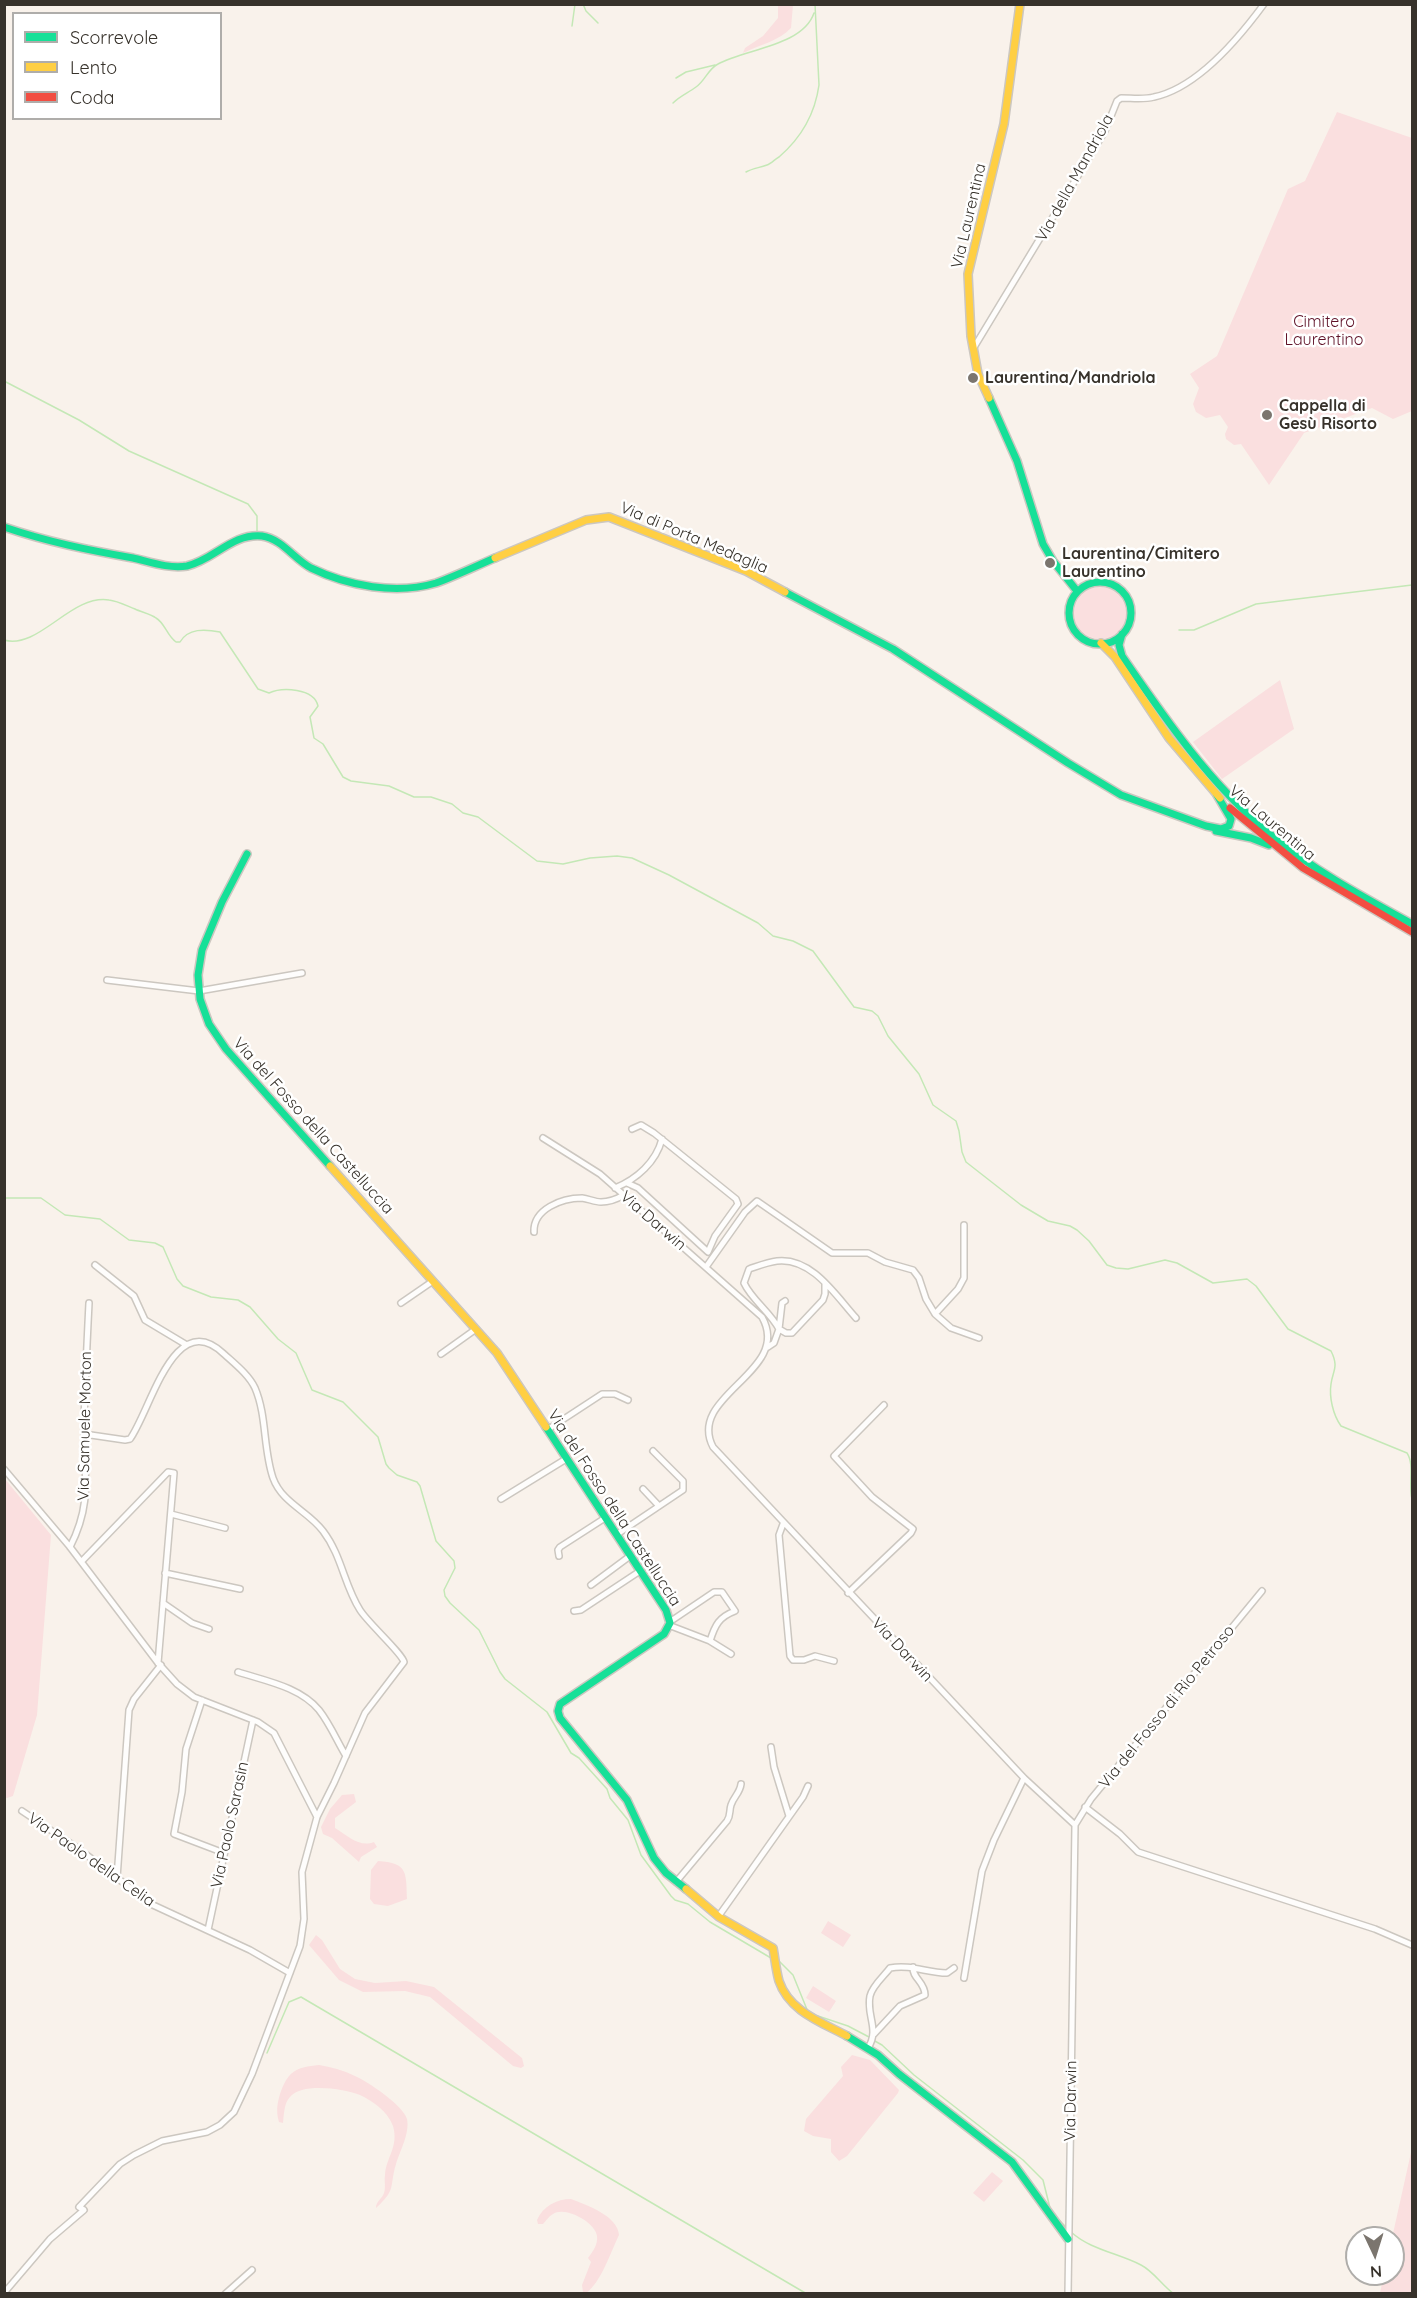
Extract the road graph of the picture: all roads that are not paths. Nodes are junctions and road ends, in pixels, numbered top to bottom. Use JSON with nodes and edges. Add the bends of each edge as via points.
{"nodes":[{"id":1,"x":1020,"y":4,"type":"edge"},
{"id":2,"x":1264,"y":4,"type":"edge"},
{"id":3,"x":973,"y":350,"type":"junction"},
{"id":4,"x":4,"y":527,"type":"edge"},
{"id":5,"x":1077,"y":591,"type":"junction"},
{"id":6,"x":1122,"y":634,"type":"junction"},
{"id":7,"x":1101,"y":644,"type":"junction"},
{"id":8,"x":1217,"y":795,"type":"junction"},
{"id":9,"x":1206,"y":826,"type":"junction"},
{"id":10,"x":1278,"y":849,"type":"junction"},
{"id":11,"x":247,"y":854,"type":"dead end"},
{"id":12,"x":1413,"y":924,"type":"edge"},
{"id":13,"x":1413,"y":932,"type":"edge"},
{"id":14,"x":302,"y":973,"type":"dead end"},
{"id":15,"x":107,"y":980,"type":"dead end"},
{"id":16,"x":199,"y":991,"type":"junction"},
{"id":17,"x":632,"y":1129,"type":"dead end"},
{"id":18,"x":543,"y":1138,"type":"dead end"},
{"id":19,"x":662,"y":1139,"type":"junction"},
{"id":20,"x":627,"y":1183,"type":"junction"},
{"id":21,"x":615,"y":1188,"type":"junction"},
{"id":22,"x":624,"y":1195,"type":"junction"},
{"id":23,"x":964,"y":1225,"type":"dead end"},
{"id":24,"x":534,"y":1232,"type":"dead end"},
{"id":25,"x":95,"y":1265,"type":"dead end"},
{"id":26,"x":706,"y":1267,"type":"junction"},
{"id":27,"x":433,"y":1281,"type":"junction"},
{"id":28,"x":825,"y":1284,"type":"junction"},
{"id":29,"x":785,"y":1300,"type":"dead end"},
{"id":30,"x":89,"y":1303,"type":"dead end"},
{"id":31,"x":401,"y":1303,"type":"dead end"},
{"id":32,"x":942,"y":1305,"type":"junction"},
{"id":33,"x":929,"y":1306,"type":"junction"},
{"id":34,"x":935,"y":1314,"type":"junction"},
{"id":35,"x":856,"y":1318,"type":"dead end"},
{"id":36,"x":476,"y":1329,"type":"junction"},
{"id":37,"x":779,"y":1329,"type":"junction"},
{"id":38,"x":979,"y":1338,"type":"dead end"},
{"id":39,"x":185,"y":1344,"type":"junction"},
{"id":40,"x":768,"y":1348,"type":"junction"},
{"id":41,"x":441,"y":1354,"type":"dead end"},
{"id":42,"x":628,"y":1400,"type":"dead end"},
{"id":43,"x":884,"y":1405,"type":"dead end"},
{"id":44,"x":547,"y":1430,"type":"junction"},
{"id":45,"x":84,"y":1434,"type":"junction"},
{"id":46,"x":653,"y":1451,"type":"dead end"},
{"id":47,"x":566,"y":1459,"type":"junction"},
{"id":48,"x":4,"y":1469,"type":"edge"},
{"id":49,"x":643,"y":1489,"type":"dead end"},
{"id":50,"x":501,"y":1499,"type":"dead end"},
{"id":51,"x":659,"y":1506,"type":"junction"},
{"id":52,"x":171,"y":1514,"type":"junction"},
{"id":53,"x":605,"y":1518,"type":"junction"},
{"id":54,"x":783,"y":1524,"type":"junction"},
{"id":55,"x":225,"y":1528,"type":"dead end"},
{"id":56,"x":616,"y":1535,"type":"junction"},
{"id":57,"x":70,"y":1547,"type":"junction"},
{"id":58,"x":559,"y":1556,"type":"dead end"},
{"id":59,"x":630,"y":1556,"type":"junction"},
{"id":60,"x":81,"y":1561,"type":"junction"},
{"id":61,"x":640,"y":1571,"type":"junction"},
{"id":62,"x":165,"y":1573,"type":"junction"},
{"id":63,"x":591,"y":1585,"type":"dead end"},
{"id":64,"x":240,"y":1589,"type":"dead end"},
{"id":65,"x":1262,"y":1592,"type":"dead end"},
{"id":66,"x":848,"y":1593,"type":"junction"},
{"id":67,"x":163,"y":1603,"type":"junction"},
{"id":68,"x":574,"y":1611,"type":"dead end"},
{"id":69,"x":671,"y":1623,"type":"junction"},
{"id":70,"x":209,"y":1629,"type":"dead end"},
{"id":71,"x":710,"y":1641,"type":"junction"},
{"id":72,"x":731,"y":1654,"type":"dead end"},
{"id":73,"x":834,"y":1661,"type":"dead end"},
{"id":74,"x":159,"y":1664,"type":"junction"},
{"id":75,"x":238,"y":1672,"type":"dead end"},
{"id":76,"x":202,"y":1700,"type":"junction"},
{"id":77,"x":253,"y":1720,"type":"junction"},
{"id":78,"x":771,"y":1746,"type":"dead end"},
{"id":79,"x":345,"y":1756,"type":"junction"},
{"id":80,"x":1024,"y":1778,"type":"junction"},
{"id":81,"x":741,"y":1784,"type":"dead end"},
{"id":82,"x":808,"y":1786,"type":"dead end"},
{"id":83,"x":1085,"y":1807,"type":"junction"},
{"id":84,"x":22,"y":1811,"type":"dead end"},
{"id":85,"x":317,"y":1816,"type":"junction"},
{"id":86,"x":789,"y":1816,"type":"junction"},
{"id":87,"x":1075,"y":1825,"type":"junction"},
{"id":88,"x":224,"y":1853,"type":"junction"},
{"id":89,"x":117,"y":1878,"type":"junction"},
{"id":90,"x":676,"y":1882,"type":"junction"},
{"id":91,"x":718,"y":1917,"type":"junction"},
{"id":92,"x":208,"y":1930,"type":"junction"},
{"id":93,"x":1413,"y":1945,"type":"edge"},
{"id":94,"x":913,"y":1967,"type":"junction"},
{"id":95,"x":954,"y":1968,"type":"dead end"},
{"id":96,"x":290,"y":1973,"type":"junction"},
{"id":97,"x":964,"y":1978,"type":"dead end"},
{"id":98,"x":873,"y":2038,"type":"junction"},
{"id":99,"x":868,"y":2048,"type":"junction"},
{"id":100,"x":1068,"y":2239,"type":"junction"},
{"id":101,"x":252,"y":2270,"type":"dead end"},
{"id":102,"x":4,"y":2293,"type":"edge"},
{"id":103,"x":225,"y":2294,"type":"edge"},
{"id":104,"x":1068,"y":2294,"type":"edge"}],
"edges":[{"from":1,"to":3,"type":"street","name":"Via Laurentina","via":[[1004,124],[968,274]]},
{"from":2,"to":3,"type":"street","name":"Via della Mandriola","via":[[1207,67],[1182,86],[1154,97],[1117,101],[1105,131]]},
{"from":3,"to":5,"type":"street","name":"Via Laurentina","via":[[982,383],[1017,461],[1043,544]]},
{"from":4,"to":9,"type":"street","name":"Via di Porta Medaglia","via":[[44,542],[176,567],[202,562],[242,538],[266,537],[316,570],[364,586],[396,590],[444,580],[585,520],[615,518],[746,571],[893,649],[1115,792]]},
{"from":5,"to":6,"type":"street","via":[[1103,582],[1120,590],[1130,607]]},
{"from":5,"to":7,"type":"street","via":[[1069,614],[1073,629],[1085,640]]},
{"from":6,"to":7,"type":"street"},
{"from":6,"to":12,"type":"street","name":"Via Laurentina","via":[[1122,656],[1193,756],[1239,807],[1298,856]]},
{"from":7,"to":8,"type":"street","name":"Via Laurentina","via":[[1169,738]]},
{"from":8,"to":9,"type":"street","via":[[1231,816],[1231,824],[1223,829]]},
{"from":8,"to":10,"type":"street","name":"Via Laurentina"},
{"from":9,"to":10,"type":"street","name":"Via di Porta Medaglia"},
{"from":10,"to":13,"type":"street","name":"Via Laurentina","via":[[1335,889]]},
{"from":11,"to":16,"type":"street","name":"Via del Fosso della Castelluccia","via":[[203,942],[198,961]]},
{"from":14,"to":16,"type":"street"},
{"from":15,"to":16,"type":"street"},
{"from":16,"to":27,"type":"street","name":"Via del Fosso della Castelluccia","via":[[204,1015],[221,1044]]},
{"from":17,"to":19,"type":"street","via":[[641,1125]]},
{"from":18,"to":21,"type":"street","name":"Via Darwin","via":[[587,1164]]},
{"from":19,"to":20,"type":"street","via":[[645,1169]]},
{"from":19,"to":20,"type":"street","via":[[737,1201],[708,1252],[638,1188]]},
{"from":20,"to":21,"type":"street"},
{"from":21,"to":22,"type":"street","name":"Via Darwin"},
{"from":22,"to":24,"type":"street","via":[[602,1202],[582,1198],[563,1201],[542,1211],[536,1218]]},
{"from":22,"to":26,"type":"street","name":"Via Darwin"},
{"from":23,"to":32,"type":"street","via":[[964,1278]]},
{"from":25,"to":39,"type":"street","via":[[135,1296],[145,1320]]},
{"from":26,"to":33,"type":"street","via":[[757,1201],[832,1253],[868,1253],[913,1270]]},
{"from":26,"to":40,"type":"street","name":"Via Darwin","via":[[762,1317],[767,1327]]},
{"from":27,"to":31,"type":"street"},
{"from":27,"to":36,"type":"street","name":"Via del Fosso della Castelluccia"},
{"from":28,"to":35,"type":"street"},
{"from":28,"to":37,"type":"street","via":[[823,1300],[794,1331],[786,1333]]},
{"from":28,"to":37,"type":"street","via":[[812,1270],[791,1262],[778,1261],[749,1269],[744,1283]]},
{"from":29,"to":37,"type":"street"},
{"from":30,"to":45,"type":"street","name":"Via Samuele Morton"},
{"from":32,"to":33,"type":"street"},
{"from":32,"to":34,"type":"street"},
{"from":33,"to":34,"type":"street"},
{"from":34,"to":38,"type":"street","via":[[951,1328]]},
{"from":36,"to":41,"type":"street"},
{"from":36,"to":44,"type":"street","name":"Via del Fosso della Castelluccia","via":[[497,1353]]},
{"from":37,"to":40,"type":"street"},
{"from":39,"to":45,"type":"street","via":[[166,1369],[131,1438]]},
{"from":39,"to":79,"type":"street","via":[[212,1344],[254,1384],[278,1489],[324,1532],[340,1558],[360,1610],[404,1658],[365,1713]]},
{"from":40,"to":54,"type":"street","name":"Via Darwin","via":[[717,1408],[709,1436],[717,1454]]},
{"from":42,"to":44,"type":"street","via":[[602,1394]]},
{"from":43,"to":66,"type":"street","via":[[834,1456],[872,1497],[913,1529]]},
{"from":44,"to":47,"type":"street","name":"Via del Fosso della Castelluccia"},
{"from":45,"to":57,"type":"street","name":"Via Samuele Morton","via":[[87,1494]]},
{"from":46,"to":51,"type":"street","via":[[684,1485],[683,1490]]},
{"from":47,"to":50,"type":"street"},
{"from":47,"to":53,"type":"street","name":"Via del Fosso della Castelluccia"},
{"from":48,"to":57,"type":"street"},
{"from":49,"to":51,"type":"street"},
{"from":51,"to":56,"type":"street"},
{"from":52,"to":55,"type":"street"},
{"from":52,"to":60,"type":"street","via":[[175,1474],[172,1471]]},
{"from":52,"to":62,"type":"street"},
{"from":53,"to":56,"type":"street","name":"Via del Fosso della Castelluccia"},
{"from":53,"to":58,"type":"street","via":[[560,1547]]},
{"from":54,"to":66,"type":"street","name":"Via Darwin"},
{"from":54,"to":73,"type":"street","via":[[779,1535],[790,1656],[798,1661],[815,1656]]},
{"from":56,"to":59,"type":"street","name":"Via del Fosso della Castelluccia"},
{"from":57,"to":60,"type":"street"},
{"from":59,"to":61,"type":"street","name":"Via del Fosso della Castelluccia"},
{"from":59,"to":63,"type":"street"},
{"from":60,"to":74,"type":"street"},
{"from":61,"to":68,"type":"street"},
{"from":61,"to":69,"type":"street","name":"Via del Fosso della Castelluccia"},
{"from":62,"to":64,"type":"street"},
{"from":62,"to":67,"type":"street"},
{"from":65,"to":83,"type":"street","name":"Via del Fosso di Rio Petroso"},
{"from":66,"to":80,"type":"street","name":"Via Darwin"},
{"from":67,"to":70,"type":"street","via":[[192,1623]]},
{"from":67,"to":74,"type":"street"},
{"from":69,"to":71,"type":"street"},
{"from":69,"to":71,"type":"street","via":[[714,1592],[722,1592],[735,1611],[718,1622]]},
{"from":69,"to":90,"type":"street","name":"Via del Fosso della Castelluccia","via":[[661,1637],[561,1703],[558,1713],[627,1800],[654,1858]]},
{"from":71,"to":72,"type":"street"},
{"from":74,"to":76,"type":"street","via":[[185,1691]]},
{"from":74,"to":89,"type":"street","via":[[129,1710]]},
{"from":75,"to":79,"type":"street","via":[[307,1699],[326,1720]]},
{"from":76,"to":77,"type":"street"},
{"from":76,"to":88,"type":"street","via":[[186,1749],[174,1834]]},
{"from":77,"to":85,"type":"street","via":[[277,1737]]},
{"from":77,"to":88,"type":"street","name":"Via Paolo Sarasin"},
{"from":78,"to":86,"type":"street"},
{"from":79,"to":85,"type":"street"},
{"from":80,"to":87,"type":"street","name":"Via Darwin"},
{"from":80,"to":97,"type":"street","via":[[982,1871]]},
{"from":81,"to":90,"type":"street","via":[[727,1821]]},
{"from":82,"to":86,"type":"street"},
{"from":83,"to":87,"type":"street","name":"Via del Fosso di Rio Petroso"},
{"from":83,"to":93,"type":"street","via":[[1138,1852]]},
{"from":84,"to":89,"type":"street","name":"Via Paolo della Celia"},
{"from":85,"to":96,"type":"street","via":[[302,1872],[303,1935]]},
{"from":86,"to":91,"type":"street"},
{"from":87,"to":100,"type":"street","name":"Via Darwin"},
{"from":88,"to":92,"type":"street","name":"Via Paolo Sarasin"},
{"from":89,"to":92,"type":"street","name":"Via Paolo della Celia","via":[[153,1905]]},
{"from":90,"to":91,"type":"street","name":"Via del Fosso della Castelluccia"},
{"from":91,"to":99,"type":"street","name":"Via del Fosso della Castelluccia","via":[[773,1948],[782,1988],[798,2009]]},
{"from":92,"to":96,"type":"street","name":"Via Paolo della Celia"},
{"from":94,"to":95,"type":"street","via":[[941,1973]]},
{"from":94,"to":98,"type":"street","via":[[890,1968],[871,1992]]},
{"from":94,"to":98,"type":"street","via":[[925,1995],[900,2006]]},
{"from":96,"to":102,"type":"street","via":[[252,2074],[228,2119],[207,2132],[162,2141],[120,2164],[79,2206],[84,2210],[50,2239]]},
{"from":98,"to":99,"type":"street"},
{"from":99,"to":100,"type":"street","name":"Via del Fosso della Castelluccia","via":[[1012,2162]]},
{"from":100,"to":104,"type":"street","name":"Via Darwin"},
{"from":101,"to":103,"type":"street"}]}
